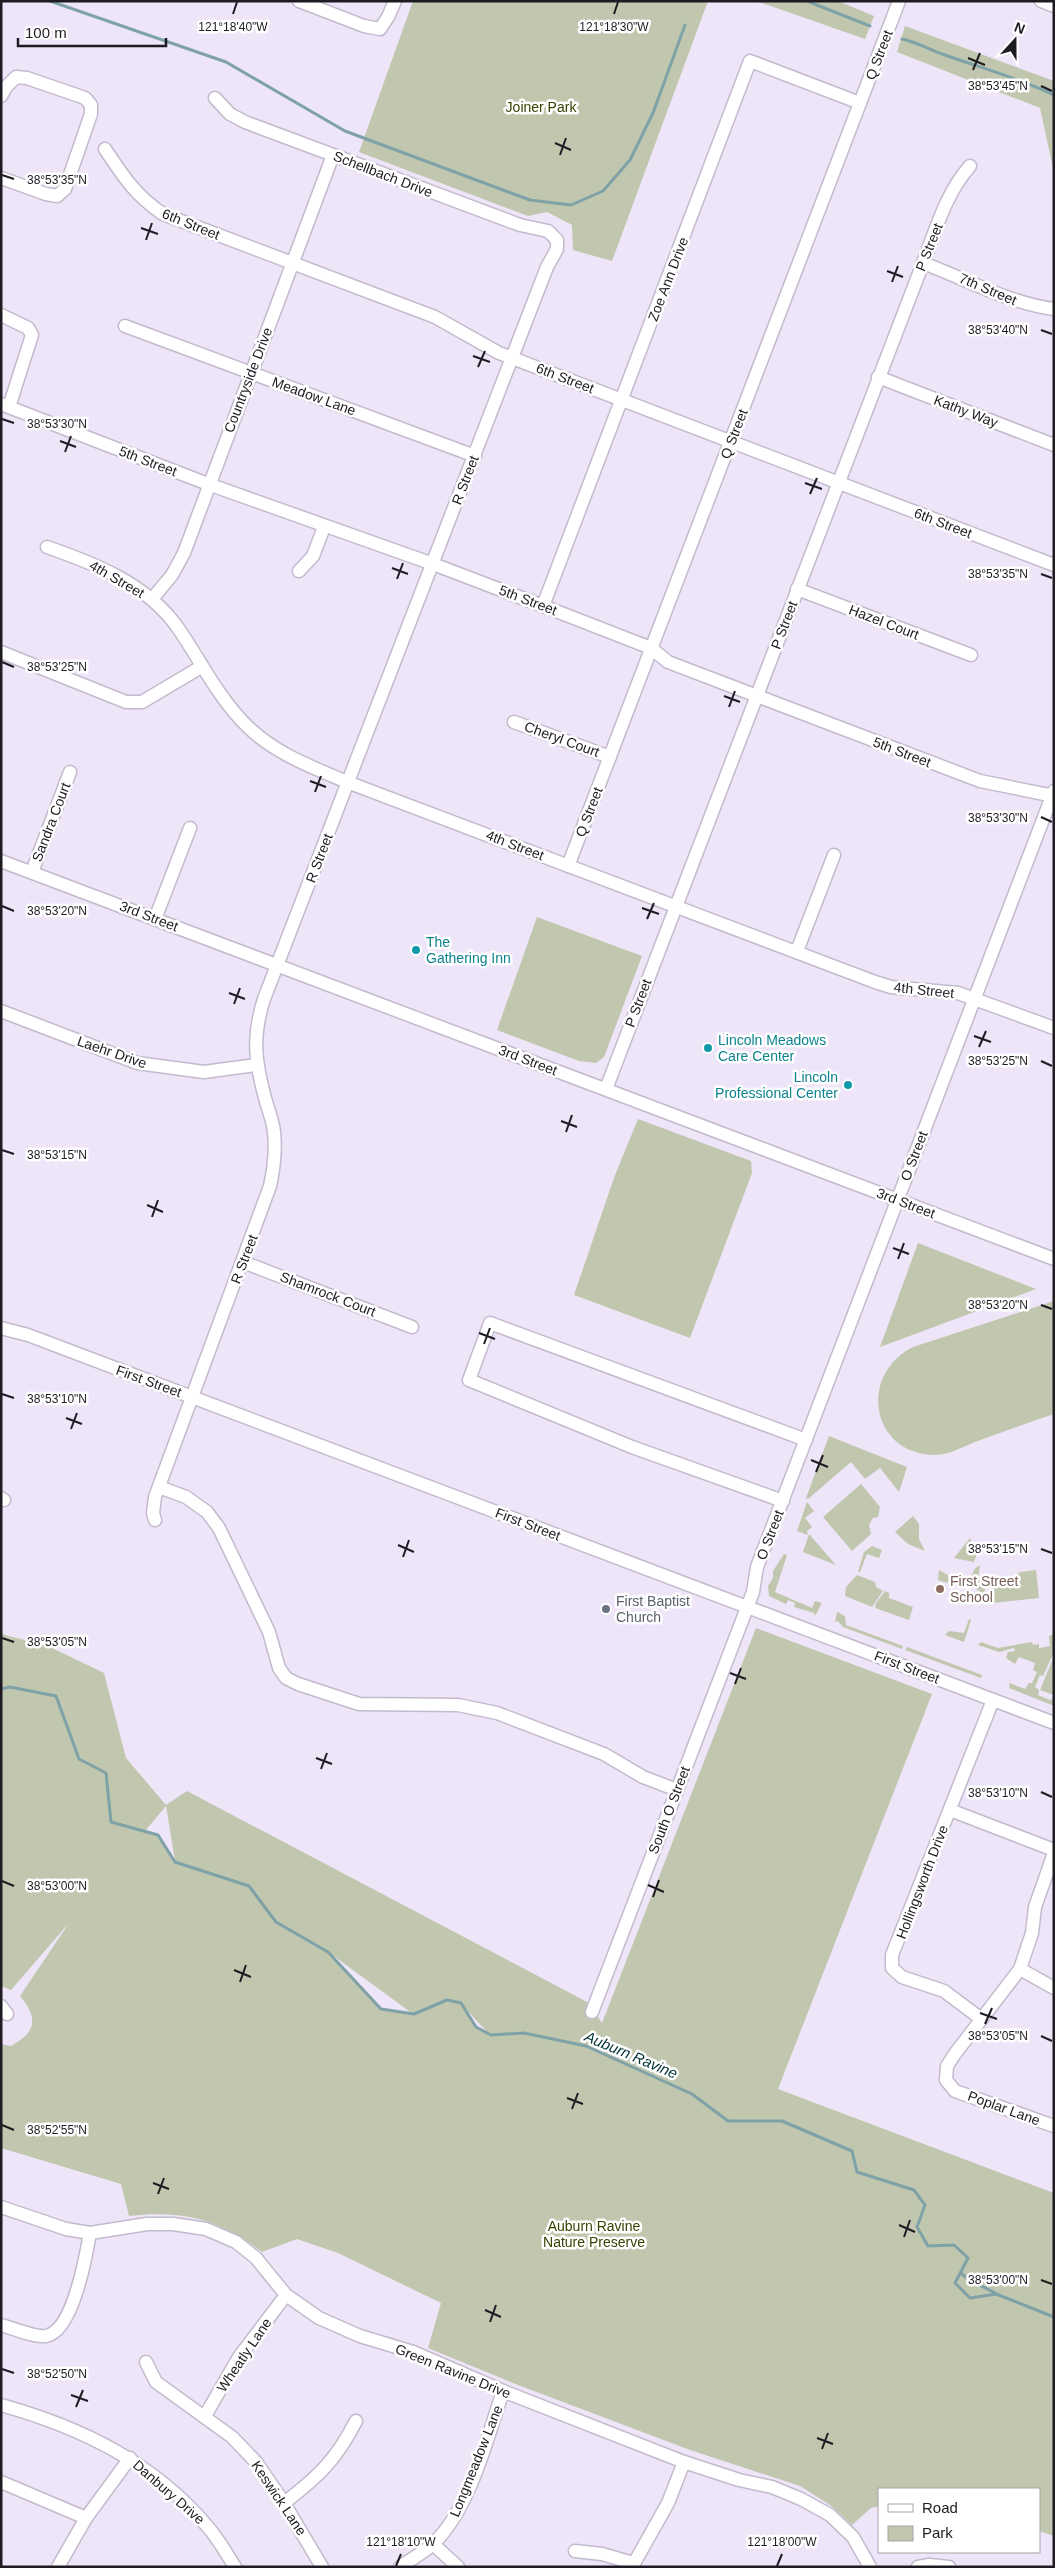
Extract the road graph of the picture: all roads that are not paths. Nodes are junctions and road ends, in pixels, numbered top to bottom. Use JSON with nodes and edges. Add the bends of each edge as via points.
{"nodes":[{"id":1,"x":299,"y":1,"type":"edge"},
{"id":2,"x":395,"y":1,"type":"edge"},
{"id":3,"x":899,"y":1,"type":"edge"},
{"id":4,"x":1,"y":96,"type":"edge"},
{"id":5,"x":215,"y":98,"type":"dead end"},
{"id":6,"x":860,"y":103,"type":"junction"},
{"id":7,"x":105,"y":149,"type":"dead end"},
{"id":8,"x":333,"y":155,"type":"junction"},
{"id":9,"x":970,"y":166,"type":"dead end"},
{"id":10,"x":1,"y":178,"type":"edge"},
{"id":11,"x":557,"y":240,"type":"joint"},
{"id":12,"x":292,"y":263,"type":"junction"},
{"id":13,"x":923,"y":263,"type":"junction"},
{"id":14,"x":1054,"y":309,"type":"edge"},
{"id":15,"x":1,"y":315,"type":"edge"},
{"id":16,"x":125,"y":326,"type":"dead end"},
{"id":17,"x":512,"y":358,"type":"junction"},
{"id":18,"x":251,"y":372,"type":"junction"},
{"id":19,"x":878,"y":377,"type":"junction"},
{"id":20,"x":622,"y":400,"type":"junction"},
{"id":21,"x":5,"y":406,"type":"edge"},
{"id":22,"x":731,"y":441,"type":"junction"},
{"id":23,"x":1054,"y":445,"type":"edge"},
{"id":24,"x":475,"y":456,"type":"junction"},
{"id":25,"x":837,"y":483,"type":"junction"},
{"id":26,"x":208,"y":484,"type":"junction"},
{"id":27,"x":324,"y":527,"type":"junction"},
{"id":28,"x":47,"y":547,"type":"dead end"},
{"id":29,"x":433,"y":564,"type":"junction"},
{"id":30,"x":1054,"y":565,"type":"edge"},
{"id":31,"x":298,"y":571,"type":"dead end"},
{"id":32,"x":798,"y":589,"type":"junction"},
{"id":33,"x":152,"y":599,"type":"junction"},
{"id":34,"x":543,"y":606,"type":"junction"},
{"id":35,"x":652,"y":648,"type":"junction"},
{"id":36,"x":1,"y":652,"type":"edge"},
{"id":37,"x":972,"y":655,"type":"dead end"},
{"id":38,"x":201,"y":667,"type":"junction"},
{"id":39,"x":756,"y":696,"type":"junction"},
{"id":40,"x":514,"y":722,"type":"dead end"},
{"id":41,"x":610,"y":757,"type":"junction"},
{"id":42,"x":70,"y":772,"type":"dead end"},
{"id":43,"x":349,"y":782,"type":"junction"},
{"id":44,"x":1053,"y":794,"type":"edge"},
{"id":45,"x":190,"y":828,"type":"dead end"},
{"id":46,"x":834,"y":855,"type":"dead end"},
{"id":47,"x":1,"y":861,"type":"edge"},
{"id":48,"x":568,"y":866,"type":"junction"},
{"id":49,"x":32,"y":872,"type":"junction"},
{"id":50,"x":676,"y":906,"type":"junction"},
{"id":51,"x":155,"y":919,"type":"junction"},
{"id":52,"x":797,"y":951,"type":"junction"},
{"id":53,"x":277,"y":965,"type":"junction"},
{"id":54,"x":975,"y":998,"type":"junction"},
{"id":55,"x":1,"y":1011,"type":"edge"},
{"id":56,"x":1054,"y":1028,"type":"edge"},
{"id":57,"x":256,"y":1064,"type":"junction"},
{"id":58,"x":606,"y":1089,"type":"junction"},
{"id":59,"x":898,"y":1199,"type":"junction"},
{"id":60,"x":1052,"y":1254,"type":"edge"},
{"id":61,"x":243,"y":1262,"type":"junction"},
{"id":62,"x":412,"y":1326,"type":"dead end"},
{"id":63,"x":1,"y":1328,"type":"edge"},
{"id":64,"x":192,"y":1396,"type":"junction"},
{"id":65,"x":806,"y":1440,"type":"junction"},
{"id":66,"x":159,"y":1487,"type":"junction"},
{"id":67,"x":783,"y":1500,"type":"junction"},
{"id":68,"x":155,"y":1520,"type":"dead end"},
{"id":69,"x":747,"y":1607,"type":"junction"},
{"id":70,"x":993,"y":1700,"type":"junction"},
{"id":71,"x":1054,"y":1723,"type":"edge"},
{"id":72,"x":677,"y":1790,"type":"junction"},
{"id":73,"x":950,"y":1810,"type":"junction"},
{"id":74,"x":1054,"y":1852,"type":"edge"},
{"id":75,"x":1020,"y":1969,"type":"junction"},
{"id":76,"x":1054,"y":1988,"type":"edge"},
{"id":77,"x":592,"y":2012,"type":"dead end"},
{"id":78,"x":980,"y":2018,"type":"junction"},
{"id":79,"x":1054,"y":2126,"type":"edge"},
{"id":80,"x":1,"y":2208,"type":"edge"},
{"id":81,"x":90,"y":2232,"type":"junction"},
{"id":82,"x":286,"y":2295,"type":"junction"},
{"id":83,"x":1,"y":2325,"type":"edge"},
{"id":84,"x":146,"y":2362,"type":"dead end"},
{"id":85,"x":504,"y":2391,"type":"junction"},
{"id":86,"x":1,"y":2405,"type":"edge"},
{"id":87,"x":204,"y":2416,"type":"junction"},
{"id":88,"x":356,"y":2421,"type":"dead end"},
{"id":89,"x":130,"y":2458,"type":"junction"},
{"id":90,"x":684,"y":2462,"type":"junction"},
{"id":91,"x":1,"y":2482,"type":"edge"},
{"id":92,"x":284,"y":2503,"type":"junction"},
{"id":93,"x":86,"y":2518,"type":"junction"},
{"id":94,"x":433,"y":2544,"type":"junction"},
{"id":95,"x":575,"y":2551,"type":"dead end"},
{"id":96,"x":633,"y":2565,"type":"edge"},
{"id":97,"x":58,"y":2567,"type":"edge"},
{"id":98,"x":236,"y":2567,"type":"edge"},
{"id":99,"x":322,"y":2567,"type":"edge"},
{"id":100,"x":400,"y":2567,"type":"edge"},
{"id":101,"x":458,"y":2567,"type":"edge"},
{"id":102,"x":870,"y":2567,"type":"edge"},
{"id":103,"x":918,"y":2567,"type":"edge"},
{"id":104,"x":950,"y":2567,"type":"edge"}],
"edges":[{"from":1,"to":2,"type":"street","via":[[380,29]]},
{"from":3,"to":6,"type":"street","name":"Q Street"},
{"from":4,"to":10,"type":"street","via":[[16,78],[27,78],[85,98],[91,105],[91,114],[65,189],[57,196]]},
{"from":5,"to":8,"type":"street","name":"Schellbach Drive","via":[[230,114],[245,122]]},
{"from":6,"to":20,"type":"street","name":"Zoe Ann Drive","via":[[750,61]]},
{"from":6,"to":22,"type":"street","name":"Q Street"},
{"from":7,"to":12,"type":"street","name":"6th Street","via":[[141,199],[163,214]]},
{"from":8,"to":11,"type":"street","name":"Schellbach Drive","via":[[520,225],[548,231]]},
{"from":8,"to":12,"type":"street","name":"Countryside Drive"},
{"from":9,"to":13,"type":"street","name":"P Street","via":[[949,197]]},
{"from":11,"to":17,"type":"street","name":"R Street","via":[[557,249]]},
{"from":12,"to":17,"type":"street","name":"6th Street","via":[[435,317]]},
{"from":12,"to":18,"type":"street","name":"Countryside Drive"},
{"from":13,"to":14,"type":"street","name":"7th Street","via":[[1010,299]]},
{"from":13,"to":19,"type":"street","name":"P Street"},
{"from":15,"to":21,"type":"street","via":[[28,328],[32,335]]},
{"from":16,"to":18,"type":"street","name":"Meadow Lane"},
{"from":17,"to":20,"type":"street","name":"6th Street"},
{"from":17,"to":24,"type":"street","name":"R Street"},
{"from":18,"to":24,"type":"street","name":"Meadow Lane"},
{"from":18,"to":26,"type":"street","name":"Countryside Drive"},
{"from":19,"to":23,"type":"street","name":"Kathy Way"},
{"from":19,"to":25,"type":"street","name":"P Street"},
{"from":20,"to":22,"type":"street","name":"6th Street"},
{"from":20,"to":34,"type":"street","name":"Zoe Ann Drive"},
{"from":21,"to":26,"type":"street","name":"5th Street"},
{"from":22,"to":25,"type":"street","name":"6th Street"},
{"from":22,"to":35,"type":"street","name":"Q Street"},
{"from":24,"to":29,"type":"street","name":"R Street"},
{"from":25,"to":30,"type":"street","name":"6th Street"},
{"from":25,"to":32,"type":"street","name":"P Street"},
{"from":26,"to":27,"type":"street","name":"5th Street"},
{"from":26,"to":33,"type":"street","name":"Countryside Drive","via":[[184,553],[172,575]]},
{"from":27,"to":29,"type":"street","name":"5th Street"},
{"from":27,"to":31,"type":"street","via":[[313,556]]},
{"from":28,"to":33,"type":"street","name":"4th Street","via":[[113,573]]},
{"from":29,"to":34,"type":"street","name":"5th Street"},
{"from":29,"to":43,"type":"street","name":"R Street"},
{"from":32,"to":37,"type":"street","name":"Hazel Court"},
{"from":32,"to":39,"type":"street","name":"P Street"},
{"from":33,"to":38,"type":"street","name":"4th Street","via":[[176,626]]},
{"from":34,"to":35,"type":"street","name":"5th Street"},
{"from":35,"to":39,"type":"street","name":"5th Street","via":[[668,662]]},
{"from":35,"to":41,"type":"street","name":"Q Street"},
{"from":36,"to":38,"type":"street","via":[[126,702],[142,702]]},
{"from":38,"to":43,"type":"street","name":"4th Street","via":[[231,708],[268,744],[291,758]]},
{"from":39,"to":44,"type":"street","name":"5th Street","via":[[980,781]]},
{"from":39,"to":50,"type":"street","name":"P Street"},
{"from":40,"to":41,"type":"street","name":"Cheryl Court"},
{"from":41,"to":48,"type":"street","name":"Q Street"},
{"from":42,"to":49,"type":"street","name":"Sandra Court"},
{"from":43,"to":48,"type":"street","name":"4th Street"},
{"from":43,"to":53,"type":"street","name":"R Street"},
{"from":44,"to":54,"type":"street","name":"O Street"},
{"from":45,"to":51,"type":"street"},
{"from":46,"to":52,"type":"street"},
{"from":47,"to":49,"type":"street","name":"3rd Street"},
{"from":48,"to":50,"type":"street","name":"4th Street"},
{"from":49,"to":51,"type":"street","name":"3rd Street"},
{"from":50,"to":52,"type":"street","name":"4th Street"},
{"from":50,"to":58,"type":"street","name":"P Street"},
{"from":51,"to":53,"type":"street","name":"3rd Street"},
{"from":52,"to":54,"type":"street","name":"4th Street","via":[[892,987],[945,991]]},
{"from":53,"to":57,"type":"street","name":"R Street","via":[[258,1019]]},
{"from":53,"to":58,"type":"street","name":"3rd Street"},
{"from":54,"to":56,"type":"street","name":"4th Street"},
{"from":54,"to":59,"type":"street","name":"O Street"},
{"from":55,"to":57,"type":"street","name":"Laehr Drive","via":[[137,1063],[204,1072]]},
{"from":57,"to":61,"type":"street","name":"R Street","via":[[274,1130],[275,1159],[265,1204]]},
{"from":58,"to":59,"type":"street","name":"3rd Street"},
{"from":59,"to":60,"type":"street","name":"3rd Street"},
{"from":59,"to":65,"type":"street","name":"O Street"},
{"from":61,"to":62,"type":"street","name":"Shamrock Court"},
{"from":61,"to":64,"type":"street","name":"R Street"},
{"from":63,"to":64,"type":"street","name":"First Street"},
{"from":64,"to":66,"type":"street","name":"R Street"},
{"from":64,"to":69,"type":"street","name":"First Street"},
{"from":65,"to":67,"type":"street","name":"O Street"},
{"from":65,"to":67,"type":"street","via":[[490,1323],[469,1380],[632,1447]]},
{"from":66,"to":68,"type":"street","name":"R Street","via":[[153,1506]]},
{"from":66,"to":72,"type":"street","via":[[186,1497],[207,1512],[219,1528],[269,1632],[279,1668],[286,1678],[359,1704],[458,1705],[499,1714],[604,1754],[643,1777]]},
{"from":67,"to":69,"type":"street","name":"O Street","via":[[757,1567]]},
{"from":69,"to":70,"type":"street","name":"First Street"},
{"from":69,"to":72,"type":"street","name":"South O Street"},
{"from":70,"to":71,"type":"street","name":"First Street"},
{"from":70,"to":73,"type":"street","name":"Hollingsworth Drive"},
{"from":72,"to":77,"type":"street","name":"South O Street"},
{"from":73,"to":74,"type":"street"},
{"from":73,"to":78,"type":"street","name":"Hollingsworth Drive","via":[[892,1955],[892,1968],[902,1977],[944,1991]]},
{"from":74,"to":75,"type":"street","name":"Poplar Lane","via":[[1035,1907],[1032,1933]]},
{"from":75,"to":76,"type":"street"},
{"from":75,"to":78,"type":"street","name":"Poplar Lane"},
{"from":78,"to":79,"type":"street","name":"Poplar Lane","via":[[947,2066],[946,2080],[955,2091]]},
{"from":80,"to":81,"type":"street","name":"Green Ravine Drive","via":[[66,2229]]},
{"from":81,"to":82,"type":"street","name":"Green Ravine Drive","via":[[147,2224],[206,2229],[236,2242],[256,2258]]},
{"from":81,"to":83,"type":"street","via":[[84,2269],[64,2324],[54,2334],[45,2337]]},
{"from":82,"to":85,"type":"street","name":"Green Ravine Drive","via":[[328,2322],[360,2336],[413,2352]]},
{"from":82,"to":87,"type":"street","name":"Wheatly Lane","via":[[239,2357]]},
{"from":84,"to":87,"type":"street","name":"Keswick Lane","via":[[156,2382]]},
{"from":85,"to":90,"type":"street","name":"Green Ravine Drive"},
{"from":85,"to":94,"type":"street","name":"Longmeadow Lane","via":[[464,2501],[452,2524]]},
{"from":86,"to":89,"type":"street","name":"Danbury Drive","via":[[47,2418]]},
{"from":87,"to":92,"type":"street","name":"Keswick Lane","via":[[232,2437],[256,2462]]},
{"from":88,"to":92,"type":"street","via":[[331,2463]]},
{"from":89,"to":93,"type":"street"},
{"from":89,"to":98,"type":"street","name":"Danbury Drive","via":[[180,2498],[208,2526]]},
{"from":90,"to":96,"type":"street","via":[[668,2502]]},
{"from":90,"to":102,"type":"street","name":"Green Ravine Drive","via":[[772,2487],[801,2499],[830,2516],[852,2537]]},
{"from":91,"to":93,"type":"street"},
{"from":92,"to":99,"type":"street","name":"Keswick Lane"},
{"from":93,"to":97,"type":"street"},
{"from":94,"to":100,"type":"street","name":"Longmeadow Lane"},
{"from":94,"to":101,"type":"street"},
{"from":95,"to":96,"type":"street","via":[[602,2554]]},
{"from":103,"to":104,"type":"street"}]}
